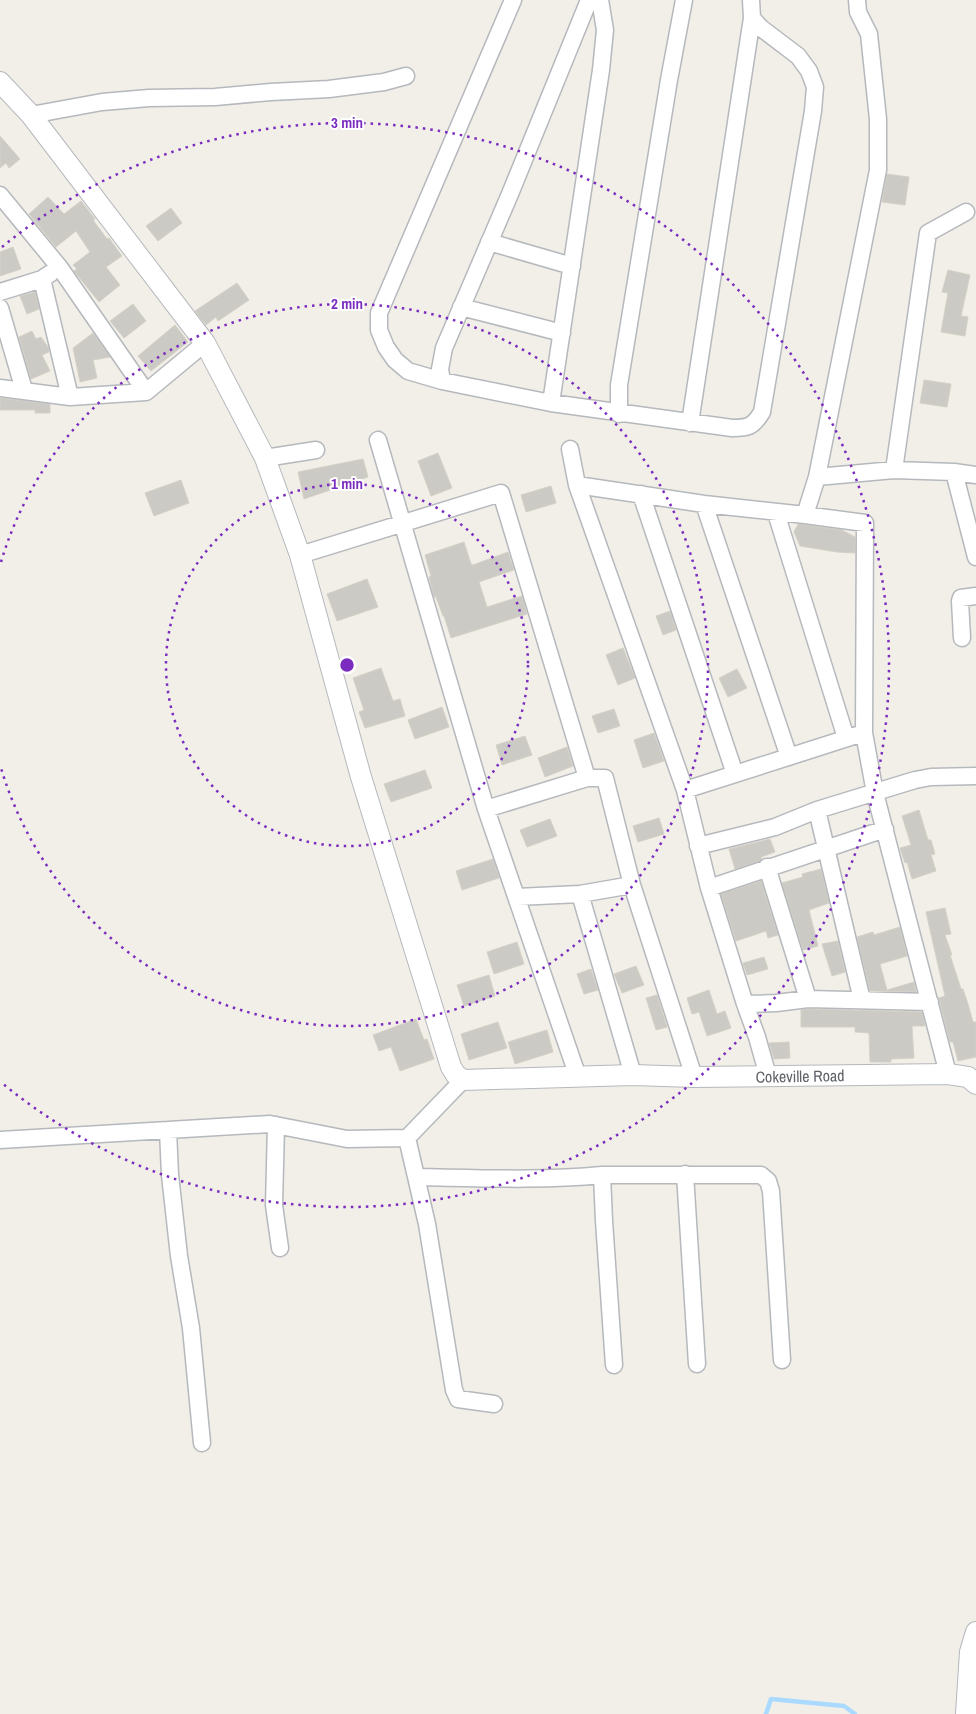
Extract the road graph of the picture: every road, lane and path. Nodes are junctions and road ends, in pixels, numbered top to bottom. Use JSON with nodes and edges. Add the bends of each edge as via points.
{"nodes":[{"id":1,"x":513,"y":0,"type":"edge"},
{"id":2,"x":588,"y":0,"type":"edge"},
{"id":3,"x":600,"y":0,"type":"edge"},
{"id":4,"x":684,"y":0,"type":"edge"},
{"id":5,"x":750,"y":0,"type":"edge"},
{"id":6,"x":858,"y":0,"type":"edge"},
{"id":7,"x":752,"y":18,"type":"junction"},
{"id":8,"x":406,"y":76,"type":"dead end"},
{"id":9,"x":0,"y":82,"type":"edge"},
{"id":10,"x":31,"y":115,"type":"junction"},
{"id":11,"x":0,"y":195,"type":"edge"},
{"id":12,"x":6,"y":212,"type":"edge"},
{"id":13,"x":966,"y":212,"type":"dead end"},
{"id":14,"x":489,"y":242,"type":"junction"},
{"id":15,"x":572,"y":266,"type":"junction"},
{"id":16,"x":60,"y":268,"type":"junction"},
{"id":17,"x":42,"y":279,"type":"junction"},
{"id":18,"x":0,"y":292,"type":"edge"},
{"id":19,"x":461,"y":307,"type":"junction"},
{"id":20,"x":0,"y":308,"type":"edge"},
{"id":21,"x":562,"y":333,"type":"junction"},
{"id":22,"x":205,"y":343,"type":"junction"},
{"id":23,"x":442,"y":381,"type":"junction"},
{"id":24,"x":0,"y":388,"type":"edge"},
{"id":25,"x":24,"y":390,"type":"junction"},
{"id":26,"x":146,"y":392,"type":"junction"},
{"id":27,"x":70,"y":396,"type":"junction"},
{"id":28,"x":551,"y":403,"type":"junction"},
{"id":29,"x":619,"y":414,"type":"junction"},
{"id":30,"x":690,"y":423,"type":"junction"},
{"id":31,"x":378,"y":440,"type":"dead end"},
{"id":32,"x":570,"y":449,"type":"dead end"},
{"id":33,"x":316,"y":450,"type":"dead end"},
{"id":34,"x":265,"y":458,"type":"junction"},
{"id":35,"x":894,"y":470,"type":"junction"},
{"id":36,"x":954,"y":472,"type":"junction"},
{"id":37,"x":976,"y":475,"type":"edge"},
{"id":38,"x":817,"y":478,"type":"junction"},
{"id":39,"x":577,"y":485,"type":"junction"},
{"id":40,"x":641,"y":494,"type":"junction"},
{"id":41,"x":704,"y":504,"type":"junction"},
{"id":42,"x":776,"y":513,"type":"junction"},
{"id":43,"x":805,"y":515,"type":"junction"},
{"id":44,"x":402,"y":522,"type":"junction"},
{"id":45,"x":300,"y":555,"type":"junction"},
{"id":46,"x":976,"y":557,"type":"edge"},
{"id":47,"x":976,"y":596,"type":"edge"},
{"id":48,"x":962,"y":638,"type":"dead end"},
{"id":49,"x":864,"y":733,"type":"junction"},
{"id":50,"x":846,"y":738,"type":"junction"},
{"id":51,"x":789,"y":757,"type":"junction"},
{"id":52,"x":735,"y":774,"type":"junction"},
{"id":53,"x":976,"y":776,"type":"edge"},
{"id":54,"x":587,"y":778,"type":"junction"},
{"id":55,"x":685,"y":790,"type":"junction"},
{"id":56,"x":875,"y":793,"type":"junction"},
{"id":57,"x":486,"y":809,"type":"junction"},
{"id":58,"x":817,"y":810,"type":"junction"},
{"id":59,"x":884,"y":829,"type":"junction"},
{"id":60,"x":698,"y":846,"type":"junction"},
{"id":61,"x":826,"y":848,"type":"junction"},
{"id":62,"x":767,"y":867,"type":"junction"},
{"id":63,"x":632,"y":885,"type":"junction"},
{"id":64,"x":709,"y":888,"type":"junction"},
{"id":65,"x":580,"y":894,"type":"junction"},
{"id":66,"x":517,"y":897,"type":"junction"},
{"id":67,"x":808,"y":1000,"type":"junction"},
{"id":68,"x":862,"y":1000,"type":"junction"},
{"id":69,"x":930,"y":1002,"type":"junction"},
{"id":70,"x":745,"y":1004,"type":"junction"},
{"id":71,"x":948,"y":1074,"type":"junction"},
{"id":72,"x":633,"y":1075,"type":"junction"},
{"id":73,"x":768,"y":1076,"type":"junction"},
{"id":74,"x":578,"y":1077,"type":"junction"},
{"id":75,"x":694,"y":1077,"type":"junction"},
{"id":76,"x":463,"y":1080,"type":"junction"},
{"id":77,"x":972,"y":1081,"type":"edge"},
{"id":78,"x":276,"y":1125,"type":"junction"},
{"id":79,"x":168,"y":1130,"type":"junction"},
{"id":80,"x":407,"y":1138,"type":"junction"},
{"id":81,"x":0,"y":1140,"type":"edge"},
{"id":82,"x":685,"y":1174,"type":"junction"},
{"id":83,"x":602,"y":1175,"type":"junction"},
{"id":84,"x":416,"y":1177,"type":"junction"},
{"id":85,"x":280,"y":1248,"type":"dead end"},
{"id":86,"x":782,"y":1360,"type":"dead end"},
{"id":87,"x":697,"y":1364,"type":"dead end"},
{"id":88,"x":614,"y":1365,"type":"dead end"},
{"id":89,"x":494,"y":1404,"type":"dead end"},
{"id":90,"x":202,"y":1443,"type":"dead end"},
{"id":91,"x":976,"y":1632,"type":"edge"},
{"id":92,"x":966,"y":1714,"type":"edge"}],
"edges":[{"from":1,"to":23,"type":"street","via":[[379,312],[379,330],[395,360],[408,371]]},
{"from":2,"to":14,"type":"street"},
{"from":3,"to":15,"type":"street","via":[[605,30],[601,70]]},
{"from":4,"to":29,"type":"street","via":[[619,385]]},
{"from":5,"to":7,"type":"street"},
{"from":6,"to":38,"type":"street","via":[[858,12],[869,34],[878,119],[878,170]]},
{"from":7,"to":30,"type":"street"},
{"from":7,"to":30,"type":"street","via":[[798,56],[809,71],[815,87],[813,111],[762,412],[746,428]]},
{"from":8,"to":10,"type":"street","via":[[329,89],[102,102]]},
{"from":9,"to":10,"type":"street"},
{"from":10,"to":22,"type":"street"},
{"from":11,"to":12,"type":"street"},
{"from":12,"to":16,"type":"street"},
{"from":13,"to":35,"type":"street","via":[[928,233]]},
{"from":14,"to":15,"type":"street"},
{"from":14,"to":19,"type":"street"},
{"from":15,"to":21,"type":"street"},
{"from":16,"to":17,"type":"street"},
{"from":16,"to":26,"type":"street"},
{"from":17,"to":18,"type":"street"},
{"from":17,"to":27,"type":"street"},
{"from":19,"to":21,"type":"street"},
{"from":19,"to":23,"type":"street","via":[[440,359]]},
{"from":20,"to":25,"type":"street"},
{"from":21,"to":28,"type":"street"},
{"from":22,"to":26,"type":"street"},
{"from":22,"to":34,"type":"street"},
{"from":23,"to":28,"type":"street"},
{"from":24,"to":25,"type":"street"},
{"from":25,"to":27,"type":"street"},
{"from":26,"to":27,"type":"street"},
{"from":28,"to":29,"type":"street"},
{"from":29,"to":30,"type":"street"},
{"from":31,"to":44,"type":"street"},
{"from":32,"to":39,"type":"street"},
{"from":33,"to":34,"type":"street"},
{"from":34,"to":45,"type":"street"},
{"from":35,"to":36,"type":"street"},
{"from":35,"to":38,"type":"street"},
{"from":36,"to":37,"type":"street"},
{"from":36,"to":46,"type":"street"},
{"from":38,"to":43,"type":"street"},
{"from":39,"to":40,"type":"street"},
{"from":39,"to":55,"type":"street"},
{"from":40,"to":41,"type":"street"},
{"from":40,"to":52,"type":"street"},
{"from":41,"to":42,"type":"street"},
{"from":41,"to":51,"type":"street"},
{"from":42,"to":43,"type":"street"},
{"from":42,"to":50,"type":"street"},
{"from":43,"to":49,"type":"street","via":[[864,524]]},
{"from":44,"to":45,"type":"street"},
{"from":44,"to":54,"type":"street","via":[[501,493]]},
{"from":44,"to":57,"type":"street"},
{"from":45,"to":76,"type":"street","via":[[361,777],[436,1020],[451,1067]]},
{"from":47,"to":48,"type":"street","via":[[961,598],[960,601]]},
{"from":49,"to":50,"type":"street"},
{"from":49,"to":56,"type":"street"},
{"from":50,"to":51,"type":"street"},
{"from":51,"to":52,"type":"street"},
{"from":52,"to":55,"type":"street"},
{"from":53,"to":56,"type":"street","via":[[931,777]]},
{"from":54,"to":57,"type":"street"},
{"from":54,"to":63,"type":"street","via":[[605,778]]},
{"from":55,"to":60,"type":"street"},
{"from":56,"to":58,"type":"street"},
{"from":56,"to":59,"type":"street"},
{"from":57,"to":66,"type":"street"},
{"from":58,"to":60,"type":"street","via":[[775,827]]},
{"from":58,"to":61,"type":"street"},
{"from":59,"to":61,"type":"street"},
{"from":59,"to":69,"type":"street"},
{"from":60,"to":64,"type":"street"},
{"from":61,"to":62,"type":"street"},
{"from":61,"to":68,"type":"street"},
{"from":62,"to":64,"type":"street"},
{"from":62,"to":67,"type":"street"},
{"from":63,"to":65,"type":"street"},
{"from":63,"to":75,"type":"street"},
{"from":64,"to":70,"type":"street"},
{"from":65,"to":66,"type":"street"},
{"from":65,"to":72,"type":"street"},
{"from":66,"to":74,"type":"street"},
{"from":67,"to":68,"type":"street"},
{"from":67,"to":70,"type":"street"},
{"from":68,"to":69,"type":"street"},
{"from":69,"to":71,"type":"street"},
{"from":70,"to":73,"type":"street"},
{"from":71,"to":73,"type":"street","name":"Cokeville Road"},
{"from":71,"to":77,"type":"street","name":"Cokeville Road"},
{"from":72,"to":74,"type":"street","name":"Cokeville Road"},
{"from":72,"to":75,"type":"street","name":"Cokeville Road"},
{"from":73,"to":75,"type":"street","name":"Cokeville Road"},
{"from":74,"to":76,"type":"street","name":"Cokeville Road"},
{"from":76,"to":80,"type":"street"},
{"from":78,"to":79,"type":"street"},
{"from":78,"to":80,"type":"street","via":[[348,1139]]},
{"from":78,"to":85,"type":"street","via":[[274,1205]]},
{"from":79,"to":81,"type":"street"},
{"from":79,"to":90,"type":"street","via":[[170,1175],[191,1328]]},
{"from":80,"to":84,"type":"street"},
{"from":82,"to":83,"type":"street"},
{"from":82,"to":86,"type":"street","via":[[761,1175],[768,1181]]},
{"from":82,"to":87,"type":"street"},
{"from":83,"to":84,"type":"street"},
{"from":83,"to":88,"type":"street"},
{"from":84,"to":89,"type":"street","via":[[427,1224],[454,1390],[458,1399]]},
{"from":91,"to":92,"type":"street","via":[[970,1652]]}]}
